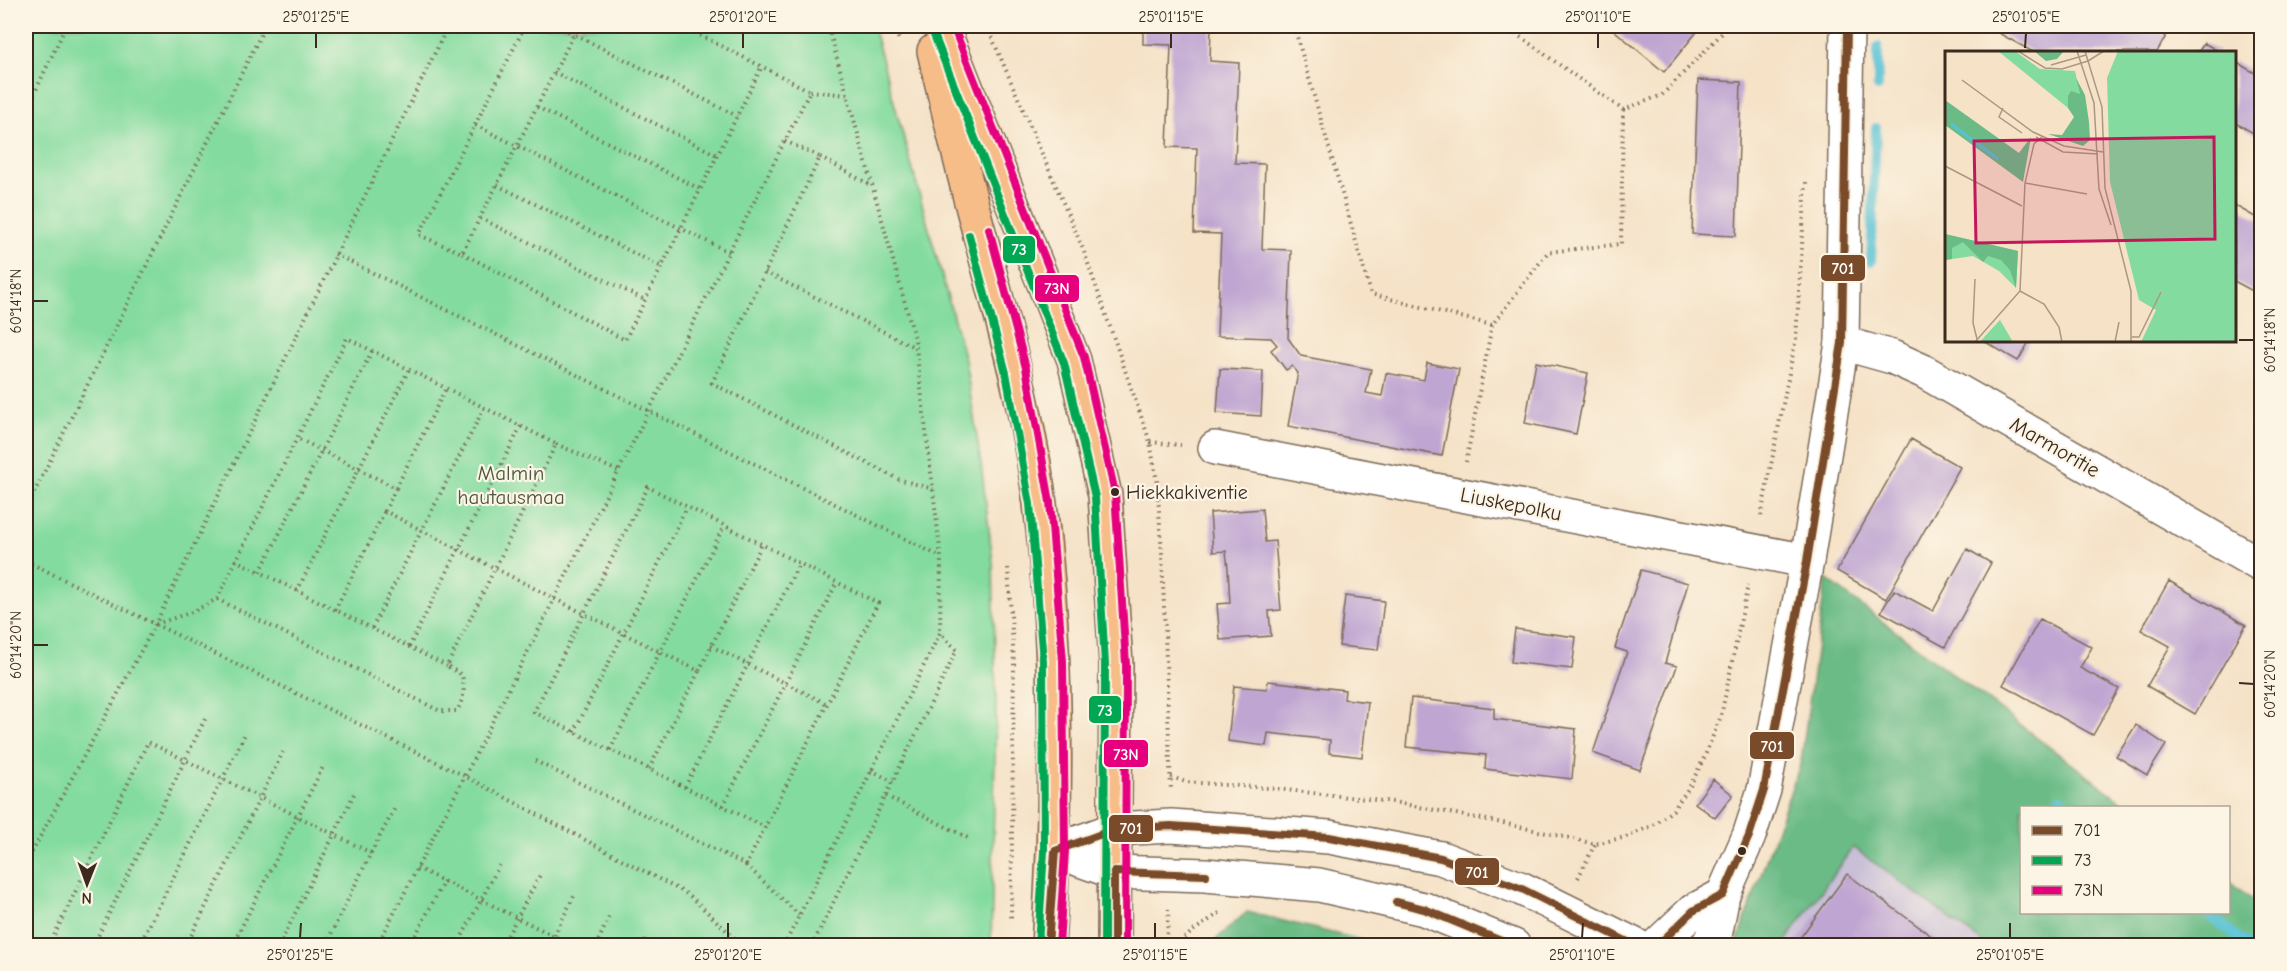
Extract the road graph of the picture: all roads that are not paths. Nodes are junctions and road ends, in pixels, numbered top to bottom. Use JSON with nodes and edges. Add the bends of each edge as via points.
{"nodes":[{"id":1,"x":928,"y":26,"type":"edge"},
{"id":2,"x":942,"y":26,"type":"edge"},
{"id":3,"x":1847,"y":26,"type":"edge"},
{"id":4,"x":1842,"y":343,"type":"junction"},
{"id":5,"x":1215,"y":448,"type":"dead end"},
{"id":6,"x":1807,"y":561,"type":"junction"},
{"id":7,"x":2262,"y":566,"type":"edge"},
{"id":8,"x":1115,"y":829,"type":"junction"},
{"id":9,"x":1055,"y":851,"type":"junction"},
{"id":10,"x":1114,"y":872,"type":"junction"},
{"id":11,"x":1723,"y":895,"type":"junction"},
{"id":12,"x":1048,"y":945,"type":"edge"},
{"id":13,"x":1114,"y":945,"type":"edge"},
{"id":14,"x":1514,"y":945,"type":"edge"},
{"id":15,"x":1637,"y":945,"type":"edge"},
{"id":16,"x":1656,"y":945,"type":"edge"},
{"id":17,"x":1707,"y":945,"type":"edge"}],
"edges":[{"from":1,"to":9,"type":"main road","via":[[1016,371],[1040,503],[1053,661]]},
{"from":2,"to":8,"type":"main road","via":[[1074,360],[1105,495],[1116,664]]},
{"from":3,"to":4,"type":"street"},
{"from":4,"to":6,"type":"street"},
{"from":4,"to":7,"type":"street","name":"Marmoritie","via":[[1892,357],[1923,371]]},
{"from":5,"to":6,"type":"street","name":"Liuskepolku"},
{"from":6,"to":11,"type":"street","via":[[1764,790]]},
{"from":8,"to":9,"type":"street"},
{"from":8,"to":10,"type":"main road"},
{"from":8,"to":15,"type":"street","via":[[1171,826],[1329,837],[1441,858],[1522,889]]},
{"from":9,"to":10,"type":"street"},
{"from":9,"to":12,"type":"main road"},
{"from":10,"to":13,"type":"main road"},
{"from":10,"to":14,"type":"street","via":[[1205,874],[1318,885],[1424,909]]},
{"from":11,"to":16,"type":"street","via":[[1692,911]]},
{"from":11,"to":17,"type":"street","via":[[1716,931]]}]}
